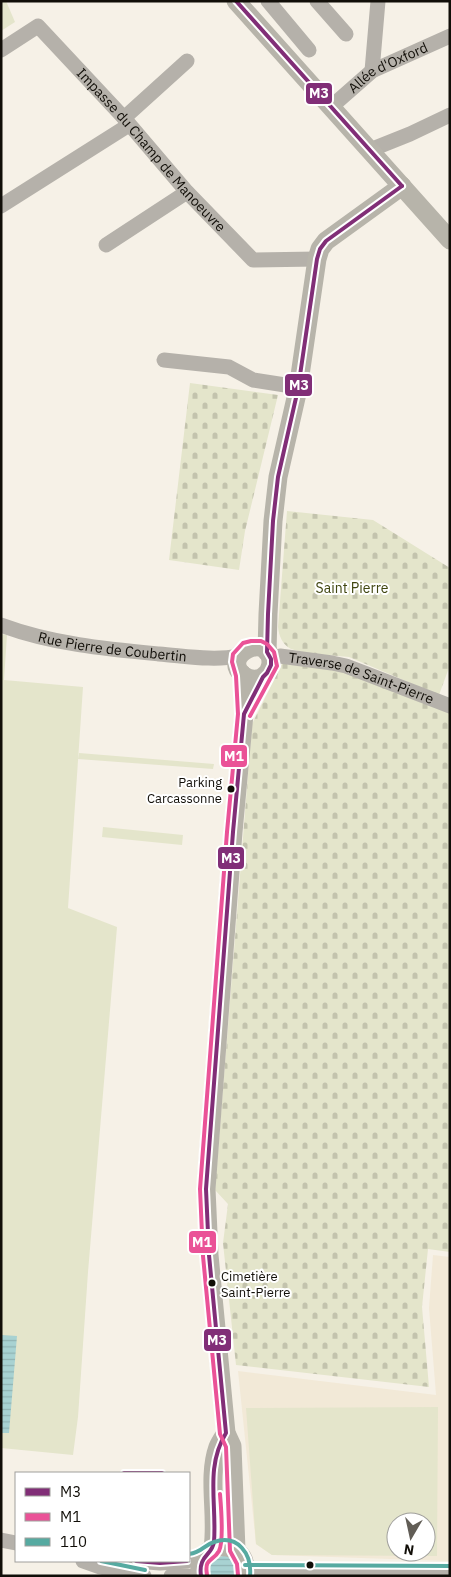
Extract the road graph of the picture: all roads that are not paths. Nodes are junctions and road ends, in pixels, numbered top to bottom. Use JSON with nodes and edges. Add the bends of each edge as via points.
{"nodes":[{"id":1,"x":236,"y":1,"type":"edge"},
{"id":2,"x":268,"y":1,"type":"edge"},
{"id":3,"x":317,"y":1,"type":"edge"},
{"id":4,"x":378,"y":1,"type":"edge"},
{"id":5,"x":346,"y":34,"type":"dead end"},
{"id":6,"x":450,"y":36,"type":"edge"},
{"id":7,"x":1,"y":50,"type":"edge"},
{"id":8,"x":309,"y":50,"type":"dead end"},
{"id":9,"x":187,"y":61,"type":"dead end"},
{"id":10,"x":372,"y":71,"type":"junction"},
{"id":11,"x":331,"y":107,"type":"junction"},
{"id":12,"x":450,"y":115,"type":"edge"},
{"id":13,"x":126,"y":122,"type":"junction"},
{"id":14,"x":370,"y":150,"type":"junction"},
{"id":15,"x":402,"y":186,"type":"junction"},
{"id":16,"x":188,"y":192,"type":"junction"},
{"id":17,"x":1,"y":206,"type":"edge"},
{"id":18,"x":450,"y":240,"type":"edge"},
{"id":19,"x":106,"y":245,"type":"dead end"},
{"id":20,"x":317,"y":259,"type":"junction"},
{"id":21,"x":164,"y":360,"type":"dead end"},
{"id":22,"x":298,"y":387,"type":"junction"},
{"id":23,"x":1,"y":625,"type":"edge"},
{"id":24,"x":248,"y":659,"type":"junction"},
{"id":25,"x":450,"y":706,"type":"edge"},
{"id":26,"x":244,"y":714,"type":"junction"},
{"id":27,"x":226,"y":1433,"type":"junction"},
{"id":28,"x":1,"y":1540,"type":"edge"},
{"id":29,"x":15,"y":1543,"type":"edge"},
{"id":30,"x":236,"y":1550,"type":"junction"},
{"id":31,"x":198,"y":1561,"type":"edge"},
{"id":32,"x":86,"y":1562,"type":"edge"},
{"id":33,"x":148,"y":1562,"type":"edge"},
{"id":34,"x":179,"y":1562,"type":"edge"},
{"id":35,"x":450,"y":1572,"type":"edge"},
{"id":36,"x":244,"y":1573,"type":"edge"},
{"id":37,"x":144,"y":1576,"type":"edge"},
{"id":38,"x":171,"y":1576,"type":"edge"},
{"id":39,"x":189,"y":1576,"type":"edge"}],
"edges":[{"from":1,"to":11,"type":"main road"},
{"from":2,"to":8,"type":"street"},
{"from":3,"to":5,"type":"street"},
{"from":4,"to":10,"type":"street"},
{"from":6,"to":10,"type":"street","name":"Allée d'Oxford"},
{"from":7,"to":13,"type":"street","name":"Impasse du Champ de Manoeuvre","via":[[38,26]]},
{"from":9,"to":13,"type":"street"},
{"from":10,"to":11,"type":"street","name":"Allée d'Oxford"},
{"from":11,"to":14,"type":"main road"},
{"from":12,"to":14,"type":"street"},
{"from":13,"to":16,"type":"street","name":"Impasse du Champ de Manoeuvre"},
{"from":13,"to":17,"type":"street"},
{"from":14,"to":15,"type":"main road"},
{"from":15,"to":18,"type":"main road"},
{"from":15,"to":20,"type":"main road","via":[[326,241]]},
{"from":16,"to":19,"type":"street"},
{"from":16,"to":20,"type":"street","name":"Impasse du Champ de Manoeuvre","via":[[253,260]]},
{"from":20,"to":22,"type":"main road"},
{"from":21,"to":22,"type":"street","via":[[229,367],[253,380]]},
{"from":22,"to":24,"type":"main road","via":[[278,477],[268,614]]},
{"from":23,"to":24,"type":"street","name":"Rue Pierre de Coubertin","via":[[54,640],[122,650],[198,658]]},
{"from":24,"to":25,"type":"street","name":"Traverse de Saint-Pierre","via":[[280,656],[346,666]]},
{"from":24,"to":26,"type":"main road"},
{"from":24,"to":26,"type":"main road","via":[[270,670]]},
{"from":26,"to":27,"type":"main road","via":[[206,1189]]},
{"from":27,"to":30,"type":"main road","via":[[232,1446]]},
{"from":27,"to":31,"type":"main road","via":[[218,1447],[213,1477],[215,1534]]},
{"from":28,"to":29,"type":"street"},
{"from":30,"to":31,"type":"main road","via":[[225,1546]]},
{"from":30,"to":36,"type":"main road","via":[[243,1559]]},
{"from":32,"to":37,"type":"street"},
{"from":33,"to":34,"type":"street"},
{"from":35,"to":36,"type":"street"},
{"from":38,"to":39,"type":"street"}]}
